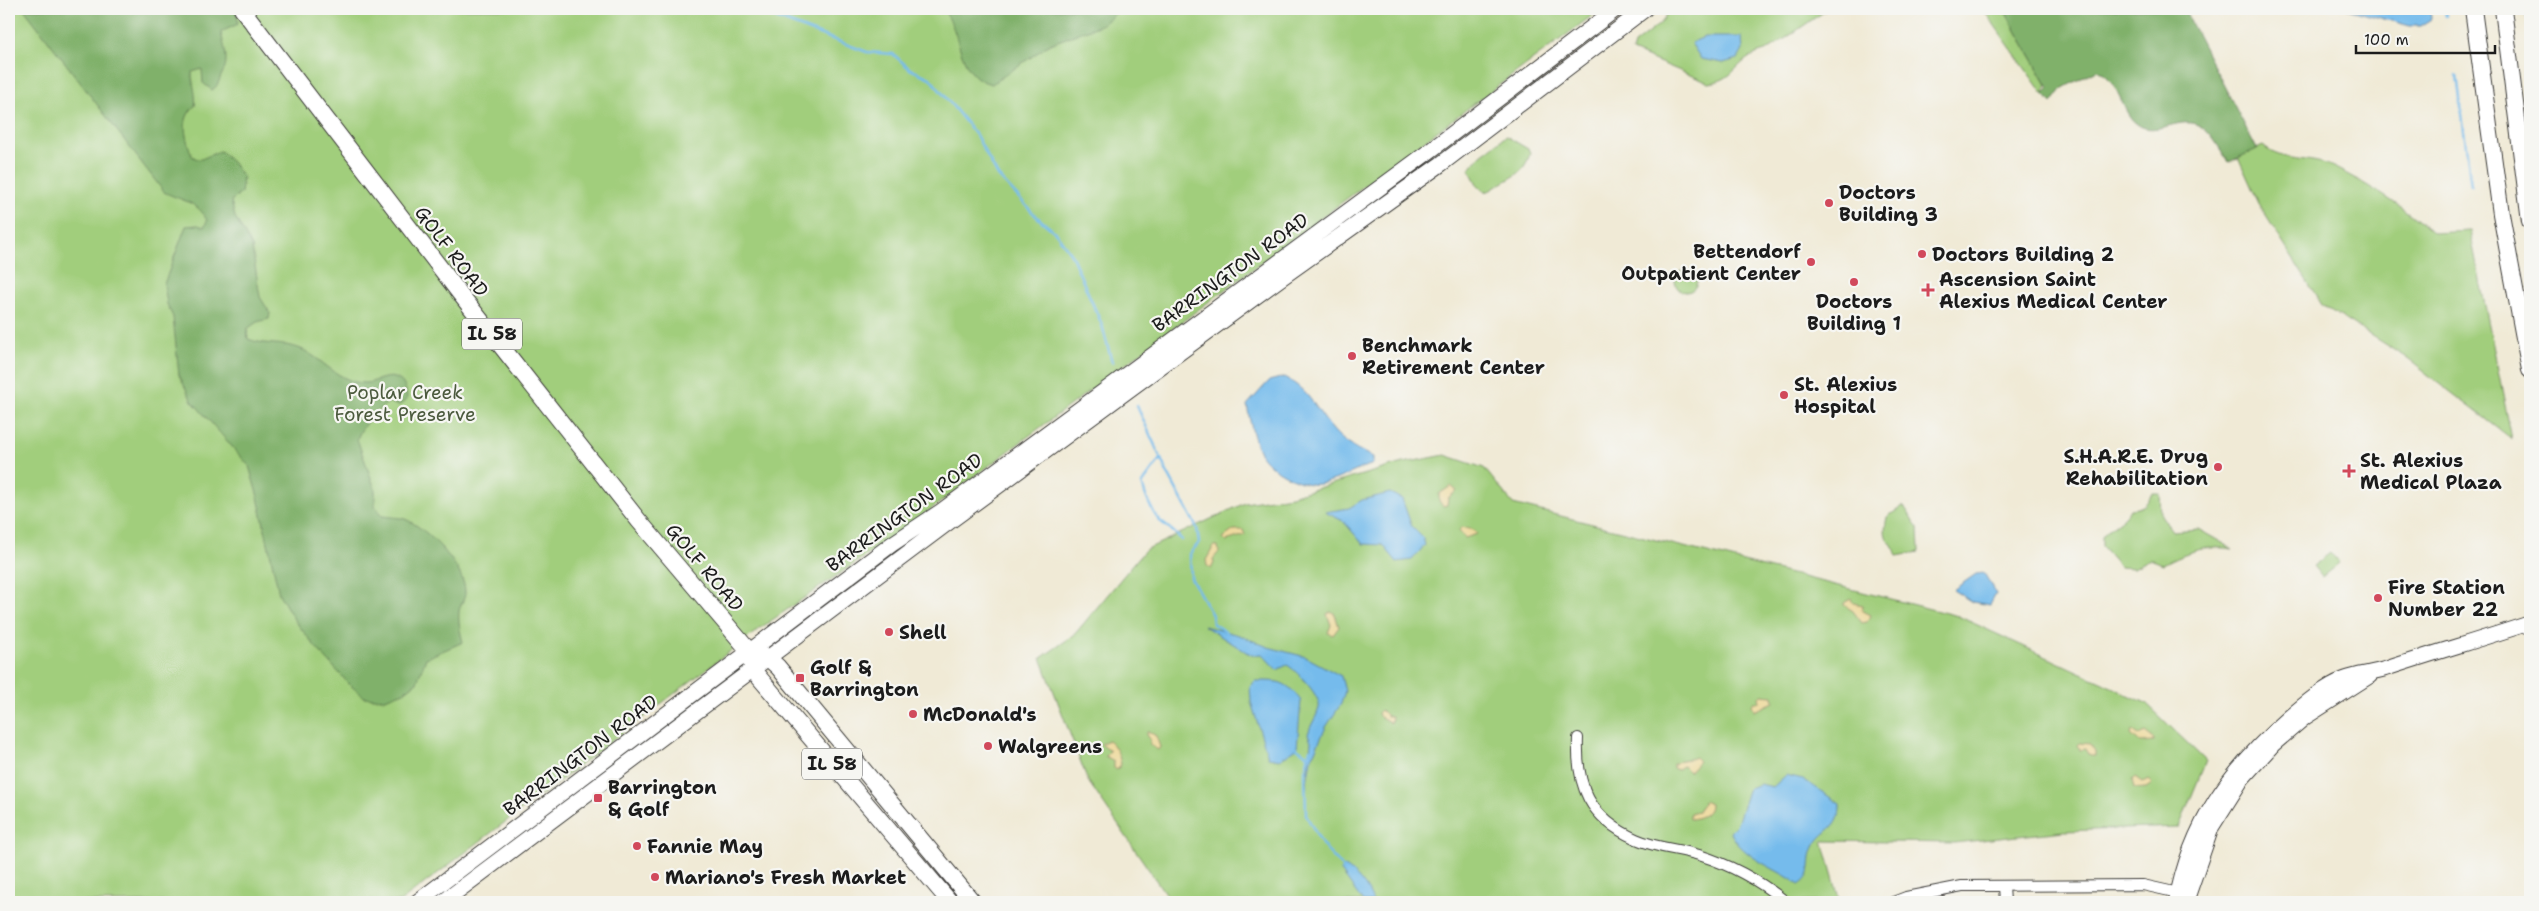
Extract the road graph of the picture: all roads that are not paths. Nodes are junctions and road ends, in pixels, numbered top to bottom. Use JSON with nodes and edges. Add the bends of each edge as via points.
{"nodes":[{"id":1,"x":242,"y":9,"type":"edge"},
{"id":2,"x":1616,"y":9,"type":"edge"},
{"id":3,"x":1645,"y":9,"type":"edge"},
{"id":4,"x":2473,"y":9,"type":"edge"},
{"id":5,"x":2503,"y":9,"type":"edge"},
{"id":6,"x":2501,"y":214,"type":"junction"},
{"id":7,"x":2530,"y":218,"type":"edge"},
{"id":8,"x":2530,"y":370,"type":"edge"},
{"id":9,"x":2530,"y":624,"type":"edge"},
{"id":10,"x":750,"y":652,"type":"junction"},
{"id":11,"x":768,"y":658,"type":"junction"},
{"id":12,"x":752,"y":669,"type":"junction"},
{"id":13,"x":1578,"y":738,"type":"dead end"},
{"id":14,"x":2004,"y":886,"type":"junction"},
{"id":15,"x":2182,"y":898,"type":"edge"},
{"id":16,"x":417,"y":902,"type":"edge"},
{"id":17,"x":443,"y":902,"type":"edge"},
{"id":18,"x":950,"y":902,"type":"edge"},
{"id":19,"x":973,"y":902,"type":"edge"},
{"id":20,"x":1786,"y":902,"type":"edge"},
{"id":21,"x":1893,"y":902,"type":"edge"},
{"id":22,"x":2005,"y":902,"type":"edge"}],
"edges":[{"from":1,"to":10,"type":"main road","name":"GOLF ROAD","number":"IL 58","via":[[461,295],[640,521]]},
{"from":2,"to":10,"type":"main road","name":"BARRINGTON ROAD"},
{"from":3,"to":11,"type":"main road","name":"BARRINGTON ROAD","via":[[1428,173],[997,486]]},
{"from":4,"to":6,"type":"main road"},
{"from":5,"to":7,"type":"main road"},
{"from":6,"to":7,"type":"main road"},
{"from":6,"to":8,"type":"main road"},
{"from":9,"to":15,"type":"street","via":[[2343,679],[2301,707],[2234,772],[2204,818],[2186,861]]},
{"from":10,"to":11,"type":"main road","number":"IL 58"},
{"from":10,"to":12,"type":"main road"},
{"from":10,"to":16,"type":"main road","name":"BARRINGTON ROAD"},
{"from":11,"to":12,"type":"main road","name":"BARRINGTON ROAD"},
{"from":11,"to":19,"type":"main road","number":"IL 58"},
{"from":12,"to":17,"type":"main road","name":"BARRINGTON ROAD"},
{"from":12,"to":18,"type":"main road","number":"IL 58"},
{"from":13,"to":20,"type":"street","via":[[1577,763],[1581,786],[1590,803],[1611,824],[1636,840],[1698,855],[1734,869]]},
{"from":14,"to":15,"type":"street","via":[[2143,885]]},
{"from":14,"to":21,"type":"street","via":[[1962,886]]},
{"from":14,"to":22,"type":"street"}]}
